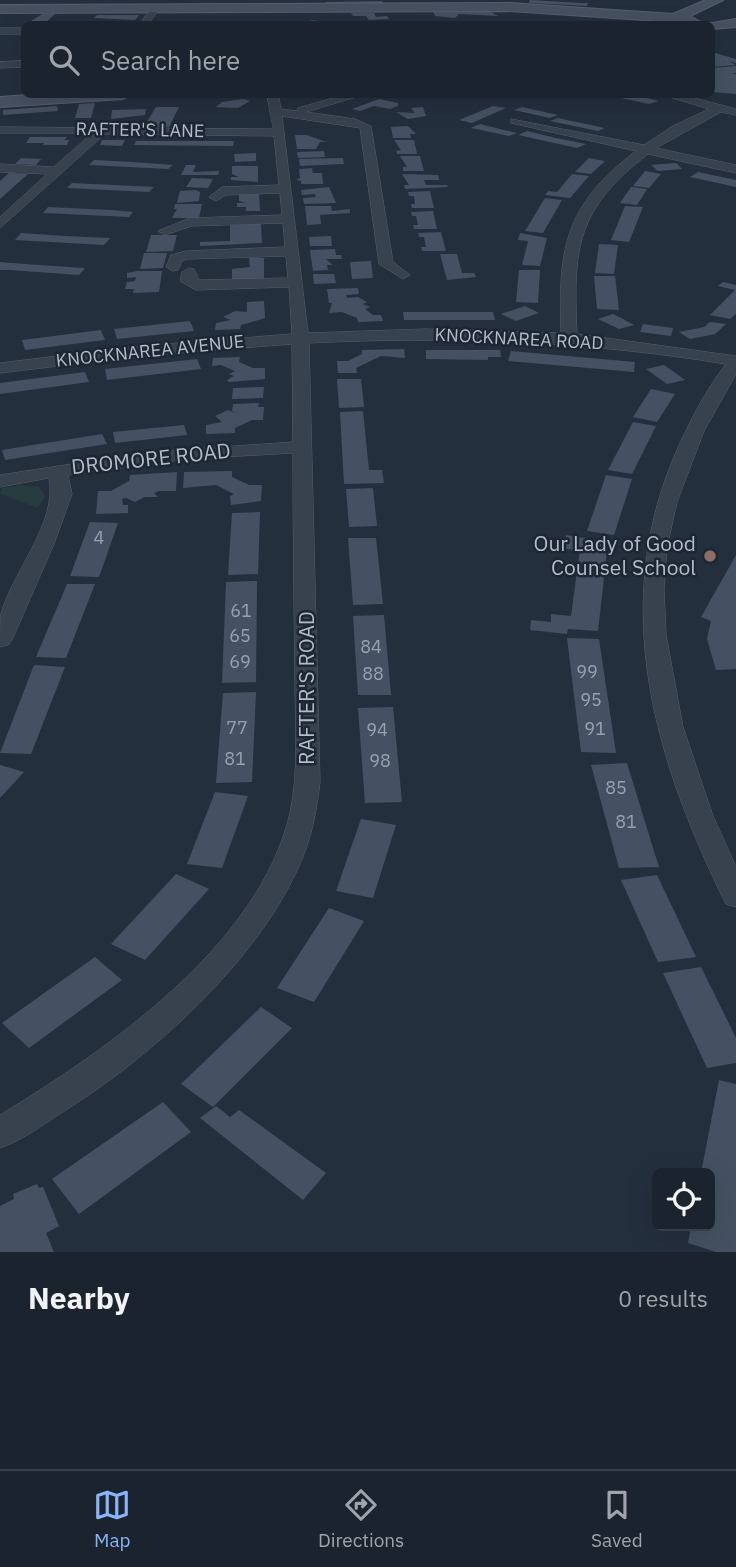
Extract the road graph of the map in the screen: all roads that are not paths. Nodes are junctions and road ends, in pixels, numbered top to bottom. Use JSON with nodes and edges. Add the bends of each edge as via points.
{"nodes":[{"id":1,"x":718,"y":0,"type":"edge"},
{"id":2,"x":0,"y":9,"type":"edge"},
{"id":3,"x":155,"y":10,"type":"junction"},
{"id":4,"x":668,"y":20,"type":"edge"},
{"id":5,"x":146,"y":21,"type":"edge"},
{"id":6,"x":736,"y":23,"type":"edge"},
{"id":7,"x":715,"y":25,"type":"edge"},
{"id":8,"x":0,"y":31,"type":"edge"},
{"id":9,"x":21,"y":31,"type":"edge"},
{"id":10,"x":21,"y":64,"type":"edge"},
{"id":11,"x":0,"y":65,"type":"edge"},
{"id":12,"x":25,"y":98,"type":"edge"},
{"id":13,"x":273,"y":98,"type":"edge"},
{"id":14,"x":346,"y":98,"type":"edge"},
{"id":15,"x":680,"y":98,"type":"edge"},
{"id":16,"x":0,"y":102,"type":"edge"},
{"id":17,"x":720,"y":108,"type":"junction"},
{"id":18,"x":278,"y":112,"type":"junction"},
{"id":19,"x":736,"y":112,"type":"edge"},
{"id":20,"x":515,"y":121,"type":"dead end"},
{"id":21,"x":0,"y":130,"type":"edge"},
{"id":22,"x":101,"y":131,"type":"junction"},
{"id":23,"x":281,"y":132,"type":"junction"},
{"id":24,"x":646,"y":149,"type":"junction"},
{"id":25,"x":0,"y":168,"type":"edge"},
{"id":26,"x":736,"y":169,"type":"edge"},
{"id":27,"x":57,"y":171,"type":"junction"},
{"id":28,"x":286,"y":189,"type":"junction"},
{"id":29,"x":288,"y":216,"type":"junction"},
{"id":30,"x":0,"y":224,"type":"edge"},
{"id":31,"x":165,"y":231,"type":"dead end"},
{"id":32,"x":292,"y":251,"type":"junction"},
{"id":33,"x":173,"y":267,"type":"dead end"},
{"id":34,"x":189,"y":272,"type":"dead end"},
{"id":35,"x":403,"y":275,"type":"dead end"},
{"id":36,"x":295,"y":282,"type":"junction"},
{"id":37,"x":301,"y":337,"type":"junction"},
{"id":38,"x":569,"y":338,"type":"junction"},
{"id":39,"x":736,"y":362,"type":"edge"},
{"id":40,"x":0,"y":368,"type":"edge"},
{"id":41,"x":302,"y":447,"type":"junction"},
{"id":42,"x":57,"y":470,"type":"junction"},
{"id":43,"x":0,"y":481,"type":"edge"},
{"id":44,"x":0,"y":639,"type":"edge"},
{"id":45,"x":736,"y":896,"type":"edge"},
{"id":46,"x":0,"y":1133,"type":"edge"}],
"edges":[{"from":1,"to":4,"type":"street"},
{"from":2,"to":3,"type":"street"},
{"from":3,"to":4,"type":"street","via":[[497,6]]},
{"from":3,"to":5,"type":"street"},
{"from":6,"to":7,"type":"street"},
{"from":8,"to":9,"type":"street"},
{"from":10,"to":11,"type":"street"},
{"from":12,"to":16,"type":"street"},
{"from":13,"to":18,"type":"street","name":"RAFTER'S ROAD"},
{"from":14,"to":18,"type":"street"},
{"from":15,"to":17,"type":"street"},
{"from":17,"to":19,"type":"street"},
{"from":17,"to":24,"type":"street"},
{"from":18,"to":23,"type":"street","name":"RAFTER'S ROAD"},
{"from":18,"to":35,"type":"street","via":[[365,126],[386,264]]},
{"from":20,"to":24,"type":"street"},
{"from":21,"to":22,"type":"street","name":"RAFTER'S LANE"},
{"from":22,"to":23,"type":"street","name":"RAFTER'S LANE"},
{"from":22,"to":27,"type":"street"},
{"from":23,"to":28,"type":"street","name":"RAFTER'S ROAD"},
{"from":24,"to":26,"type":"street"},
{"from":24,"to":38,"type":"street","via":[[589,206],[572,240]]},
{"from":25,"to":27,"type":"street"},
{"from":27,"to":30,"type":"street"},
{"from":28,"to":29,"type":"street","name":"RAFTER'S ROAD"},
{"from":28,"to":29,"type":"street","via":[[222,191],[218,215]]},
{"from":29,"to":31,"type":"street","via":[[190,222]]},
{"from":29,"to":32,"type":"street","name":"RAFTER'S ROAD"},
{"from":32,"to":33,"type":"street","via":[[186,255],[176,258]]},
{"from":32,"to":36,"type":"street","name":"RAFTER'S ROAD"},
{"from":34,"to":36,"type":"street","via":[[188,281],[196,285]]},
{"from":36,"to":37,"type":"street","name":"RAFTER'S ROAD"},
{"from":37,"to":38,"type":"street","name":"KNOCKNAREA ROAD","via":[[457,334]]},
{"from":37,"to":40,"type":"street","name":"KNOCKNAREA AVENUE"},
{"from":37,"to":41,"type":"street","name":"RAFTER'S ROAD"},
{"from":38,"to":39,"type":"street","name":"KNOCKNAREA ROAD"},
{"from":39,"to":45,"type":"street","via":[[708,404],[668,499],[657,548],[653,601],[670,727],[717,859]]},
{"from":41,"to":42,"type":"street","name":"DROMORE ROAD","via":[[190,452]]},
{"from":41,"to":46,"type":"street","name":"RAFTER'S ROAD","via":[[307,782],[290,855],[234,946],[147,1033],[81,1083]]},
{"from":42,"to":43,"type":"street","name":"DROMORE ROAD"},
{"from":42,"to":44,"type":"street","via":[[62,494]]}]}
